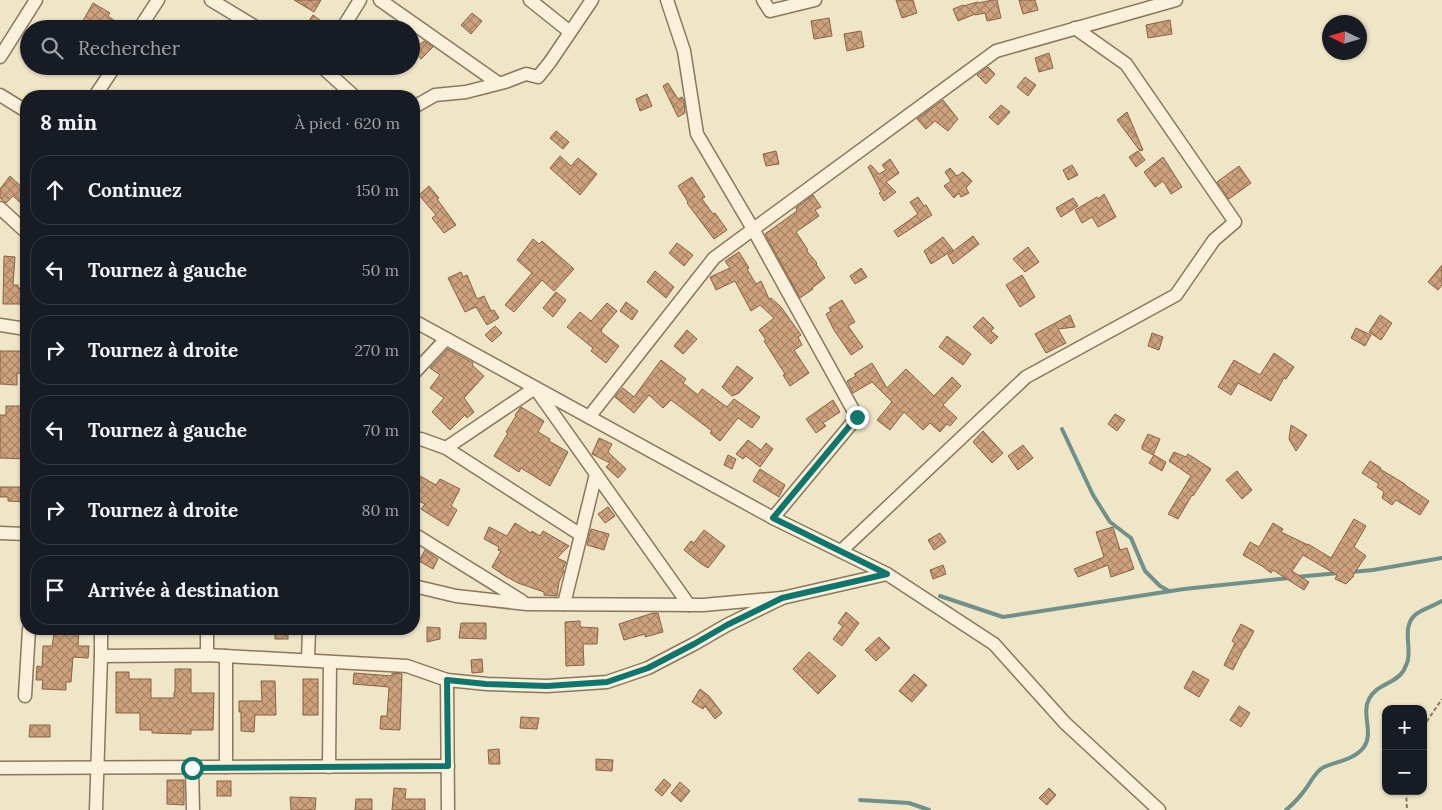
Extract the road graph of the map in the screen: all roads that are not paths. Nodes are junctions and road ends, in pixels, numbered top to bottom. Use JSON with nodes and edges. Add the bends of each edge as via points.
{"nodes":[{"id":1,"x":36,"y":0,"type":"edge"},
{"id":2,"x":158,"y":0,"type":"edge"},
{"id":3,"x":211,"y":0,"type":"edge"},
{"id":4,"x":360,"y":0,"type":"edge"},
{"id":5,"x":380,"y":0,"type":"edge"},
{"id":6,"x":530,"y":0,"type":"edge"},
{"id":7,"x":592,"y":0,"type":"edge"},
{"id":8,"x":668,"y":0,"type":"edge"},
{"id":9,"x":763,"y":0,"type":"edge"},
{"id":10,"x":815,"y":0,"type":"edge"},
{"id":11,"x":1176,"y":0,"type":"edge"},
{"id":12,"x":23,"y":20,"type":"edge"},
{"id":13,"x":145,"y":20,"type":"edge"},
{"id":14,"x":244,"y":20,"type":"edge"},
{"id":15,"x":348,"y":20,"type":"edge"},
{"id":16,"x":408,"y":20,"type":"edge"},
{"id":17,"x":20,"y":25,"type":"edge"},
{"id":18,"x":420,"y":28,"type":"edge"},
{"id":19,"x":1075,"y":28,"type":"junction"},
{"id":20,"x":570,"y":32,"type":"junction"},
{"id":21,"x":0,"y":57,"type":"edge"},
{"id":22,"x":108,"y":75,"type":"edge"},
{"id":23,"x":331,"y":75,"type":"edge"},
{"id":24,"x":498,"y":83,"type":"junction"},
{"id":25,"x":99,"y":90,"type":"edge"},
{"id":26,"x":347,"y":90,"type":"edge"},
{"id":27,"x":0,"y":96,"type":"edge"},
{"id":28,"x":420,"y":104,"type":"edge"},
{"id":29,"x":20,"y":108,"type":"edge"},
{"id":30,"x":0,"y":208,"type":"edge"},
{"id":31,"x":20,"y":226,"type":"edge"},
{"id":32,"x":753,"y":229,"type":"junction"},
{"id":33,"x":420,"y":324,"type":"edge"},
{"id":34,"x":0,"y":325,"type":"edge"},
{"id":35,"x":20,"y":328,"type":"edge"},
{"id":36,"x":446,"y":339,"type":"junction"},
{"id":37,"x":420,"y":367,"type":"edge"},
{"id":38,"x":535,"y":388,"type":"junction"},
{"id":39,"x":588,"y":417,"type":"junction"},
{"id":40,"x":420,"y":439,"type":"edge"},
{"id":41,"x":446,"y":448,"type":"junction"},
{"id":42,"x":596,"y":474,"type":"junction"},
{"id":43,"x":773,"y":518,"type":"junction"},
{"id":44,"x":0,"y":533,"type":"edge"},
{"id":45,"x":20,"y":534,"type":"edge"},
{"id":46,"x":581,"y":535,"type":"junction"},
{"id":47,"x":420,"y":538,"type":"edge"},
{"id":48,"x":841,"y":552,"type":"junction"},
{"id":49,"x":887,"y":574,"type":"junction"},
{"id":50,"x":420,"y":587,"type":"edge"},
{"id":51,"x":782,"y":598,"type":"junction"},
{"id":52,"x":527,"y":604,"type":"junction"},
{"id":53,"x":564,"y":604,"type":"junction"},
{"id":54,"x":688,"y":605,"type":"junction"},
{"id":55,"x":29,"y":635,"type":"edge"},
{"id":56,"x":101,"y":635,"type":"edge"},
{"id":57,"x":207,"y":635,"type":"edge"},
{"id":58,"x":309,"y":635,"type":"edge"},
{"id":59,"x":207,"y":655,"type":"junction"},
{"id":60,"x":101,"y":656,"type":"junction"},
{"id":61,"x":226,"y":656,"type":"junction"},
{"id":62,"x":308,"y":660,"type":"junction"},
{"id":63,"x":330,"y":662,"type":"junction"},
{"id":64,"x":447,"y":680,"type":"junction"},
{"id":65,"x":25,"y":696,"type":"dead end"},
{"id":66,"x":448,"y":766,"type":"junction"},
{"id":67,"x":226,"y":767,"type":"junction"},
{"id":68,"x":329,"y":767,"type":"junction"},
{"id":69,"x":0,"y":768,"type":"edge"},
{"id":70,"x":96,"y":768,"type":"junction"},
{"id":71,"x":192,"y":768,"type":"junction"},
{"id":72,"x":96,"y":810,"type":"edge"},
{"id":73,"x":193,"y":810,"type":"edge"},
{"id":74,"x":448,"y":810,"type":"edge"},
{"id":75,"x":1159,"y":810,"type":"edge"}],
"edges":[{"from":1,"to":12,"type":"street"},
{"from":2,"to":13,"type":"street"},
{"from":3,"to":14,"type":"street"},
{"from":4,"to":15,"type":"street"},
{"from":5,"to":16,"type":"street"},
{"from":6,"to":20,"type":"street"},
{"from":7,"to":20,"type":"street"},
{"from":8,"to":32,"type":"street","via":[[684,51],[697,134]]},
{"from":9,"to":10,"type":"street","via":[[770,11]]},
{"from":11,"to":19,"type":"street"},
{"from":17,"to":21,"type":"street"},
{"from":18,"to":24,"type":"street"},
{"from":19,"to":32,"type":"street","via":[[996,50]]},
{"from":19,"to":48,"type":"street","via":[[1126,64],[1235,222],[1214,240],[1176,295],[1026,377]]},
{"from":20,"to":24,"type":"street","via":[[538,77],[526,74]]},
{"from":22,"to":25,"type":"street"},
{"from":23,"to":26,"type":"street"},
{"from":24,"to":28,"type":"street","via":[[466,92],[435,95]]},
{"from":27,"to":29,"type":"street"},
{"from":30,"to":31,"type":"street"},
{"from":32,"to":39,"type":"street","via":[[714,258]]},
{"from":32,"to":43,"type":"street","via":[[857,417]]},
{"from":33,"to":36,"type":"street"},
{"from":34,"to":35,"type":"street"},
{"from":36,"to":37,"type":"street"},
{"from":36,"to":38,"type":"street"},
{"from":38,"to":39,"type":"street"},
{"from":38,"to":41,"type":"street"},
{"from":38,"to":42,"type":"street"},
{"from":39,"to":43,"type":"street"},
{"from":40,"to":41,"type":"street"},
{"from":41,"to":46,"type":"street"},
{"from":42,"to":46,"type":"street"},
{"from":42,"to":54,"type":"street"},
{"from":43,"to":48,"type":"street"},
{"from":44,"to":45,"type":"street"},
{"from":46,"to":53,"type":"street"},
{"from":47,"to":52,"type":"street"},
{"from":48,"to":49,"type":"street"},
{"from":49,"to":51,"type":"street"},
{"from":49,"to":75,"type":"street","via":[[994,644],[1065,723]]},
{"from":50,"to":52,"type":"street","via":[[456,596]]},
{"from":51,"to":54,"type":"street"},
{"from":51,"to":64,"type":"street","via":[[648,668],[607,682],[547,686]]},
{"from":52,"to":53,"type":"street"},
{"from":53,"to":54,"type":"street"},
{"from":55,"to":65,"type":"street"},
{"from":56,"to":60,"type":"street"},
{"from":57,"to":59,"type":"street"},
{"from":58,"to":62,"type":"street"},
{"from":59,"to":60,"type":"street"},
{"from":59,"to":61,"type":"street"},
{"from":60,"to":70,"type":"street"},
{"from":61,"to":62,"type":"street"},
{"from":61,"to":67,"type":"street"},
{"from":62,"to":63,"type":"street"},
{"from":63,"to":64,"type":"street","via":[[407,666]]},
{"from":63,"to":68,"type":"street"},
{"from":64,"to":66,"type":"street"},
{"from":66,"to":68,"type":"street"},
{"from":66,"to":74,"type":"street"},
{"from":67,"to":68,"type":"street"},
{"from":67,"to":71,"type":"street"},
{"from":69,"to":70,"type":"street"},
{"from":70,"to":71,"type":"street"},
{"from":70,"to":72,"type":"street"},
{"from":71,"to":73,"type":"street"}]}
